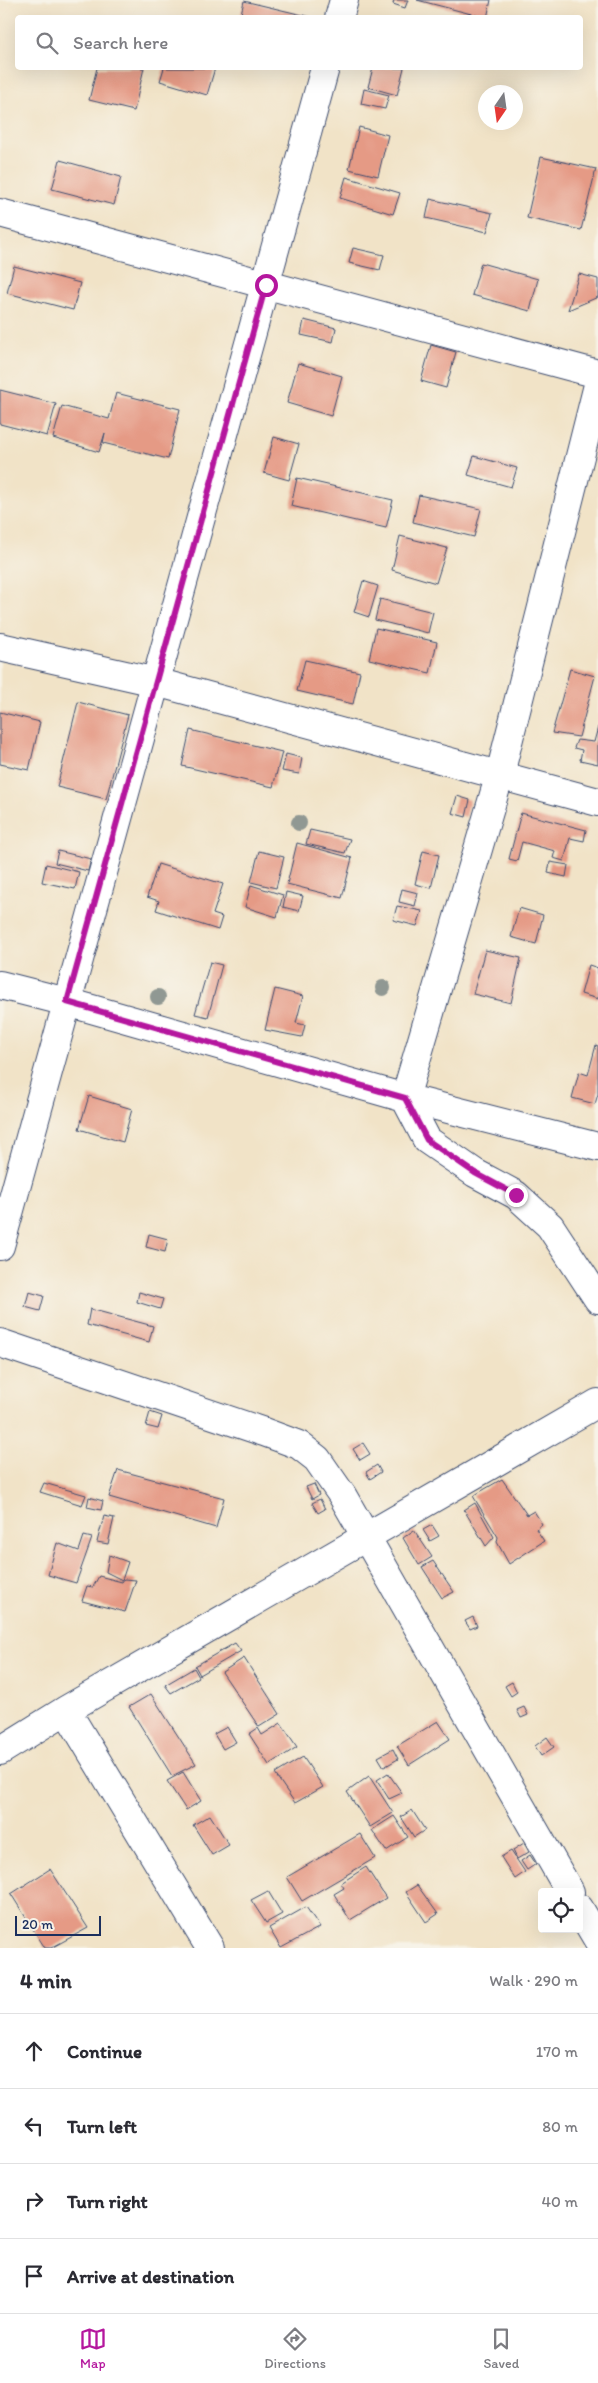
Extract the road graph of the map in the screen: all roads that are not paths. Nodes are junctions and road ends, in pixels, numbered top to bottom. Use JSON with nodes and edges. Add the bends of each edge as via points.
{"nodes":[{"id":1,"x":344,"y":0,"type":"edge"},
{"id":2,"x":340,"y":15,"type":"edge"},
{"id":3,"x":324,"y":70,"type":"edge"},
{"id":4,"x":0,"y":213,"type":"edge"},
{"id":5,"x":266,"y":285,"type":"junction"},
{"id":6,"x":598,"y":374,"type":"edge"},
{"id":7,"x":598,"y":386,"type":"edge"},
{"id":8,"x":0,"y":647,"type":"edge"},
{"id":9,"x":156,"y":682,"type":"junction"},
{"id":10,"x":500,"y":774,"type":"junction"},
{"id":11,"x":598,"y":802,"type":"edge"},
{"id":12,"x":0,"y":985,"type":"edge"},
{"id":13,"x":67,"y":1002,"type":"junction"},
{"id":14,"x":405,"y":1098,"type":"junction"},
{"id":15,"x":598,"y":1147,"type":"edge"},
{"id":16,"x":0,"y":1246,"type":"edge"},
{"id":17,"x":598,"y":1299,"type":"edge"},
{"id":18,"x":0,"y":1344,"type":"edge"},
{"id":19,"x":598,"y":1403,"type":"edge"},
{"id":20,"x":368,"y":1537,"type":"junction"},
{"id":21,"x":66,"y":1710,"type":"junction"},
{"id":22,"x":0,"y":1752,"type":"edge"},
{"id":23,"x":568,"y":1888,"type":"edge"},
{"id":24,"x":583,"y":1915,"type":"edge"},
{"id":25,"x":598,"y":1940,"type":"edge"},
{"id":26,"x":210,"y":1948,"type":"edge"}],
"edges":[{"from":1,"to":2,"type":"street"},
{"from":3,"to":5,"type":"street"},
{"from":4,"to":5,"type":"street"},
{"from":5,"to":6,"type":"street"},
{"from":5,"to":9,"type":"street"},
{"from":7,"to":10,"type":"street"},
{"from":8,"to":9,"type":"street"},
{"from":9,"to":10,"type":"street"},
{"from":9,"to":13,"type":"street"},
{"from":10,"to":11,"type":"street"},
{"from":10,"to":14,"type":"street"},
{"from":12,"to":13,"type":"street"},
{"from":13,"to":14,"type":"street"},
{"from":13,"to":16,"type":"street"},
{"from":14,"to":15,"type":"street"},
{"from":14,"to":17,"type":"street","via":[[427,1140],[475,1173],[516,1195],[550,1226]]},
{"from":18,"to":20,"type":"street","via":[[299,1445],[317,1459]]},
{"from":19,"to":20,"type":"street"},
{"from":20,"to":21,"type":"street"},
{"from":20,"to":23,"type":"street"},
{"from":21,"to":22,"type":"street"},
{"from":21,"to":26,"type":"street"},
{"from":24,"to":25,"type":"street"}]}
